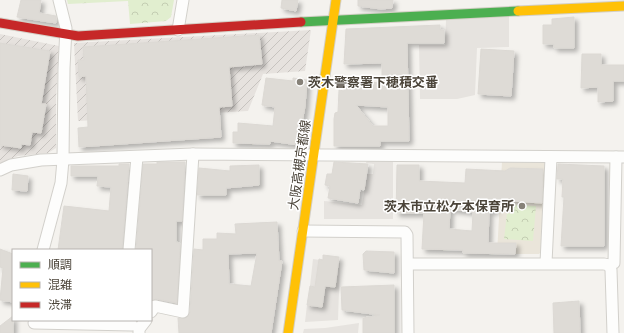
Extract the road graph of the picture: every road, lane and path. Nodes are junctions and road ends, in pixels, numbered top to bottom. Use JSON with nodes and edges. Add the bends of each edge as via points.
{"nodes":[{"id":1,"x":59,"y":0,"type":"edge"},
{"id":2,"x":183,"y":0,"type":"edge"},
{"id":3,"x":336,"y":0,"type":"edge"},
{"id":4,"x":623,"y":4,"type":"edge"},
{"id":5,"x":548,"y":5,"type":"edge"},
{"id":6,"x":333,"y":20,"type":"junction"},
{"id":7,"x":0,"y":23,"type":"edge"},
{"id":8,"x":178,"y":30,"type":"junction"},
{"id":9,"x":66,"y":35,"type":"junction"},
{"id":10,"x":193,"y":154,"type":"junction"},
{"id":11,"x":314,"y":154,"type":"junction"},
{"id":12,"x":137,"y":157,"type":"junction"},
{"id":13,"x":620,"y":157,"type":"edge"},
{"id":14,"x":551,"y":158,"type":"junction"},
{"id":15,"x":63,"y":160,"type":"junction"},
{"id":16,"x":0,"y":170,"type":"edge"},
{"id":17,"x":303,"y":231,"type":"junction"},
{"id":18,"x":42,"y":249,"type":"edge"},
{"id":19,"x":129,"y":249,"type":"edge"},
{"id":20,"x":546,"y":263,"type":"junction"},
{"id":21,"x":408,"y":264,"type":"junction"},
{"id":22,"x":609,"y":265,"type":"junction"},
{"id":23,"x":152,"y":310,"type":"edge"},
{"id":24,"x":145,"y":321,"type":"edge"},
{"id":25,"x":33,"y":325,"type":"edge"},
{"id":26,"x":136,"y":329,"type":"edge"},
{"id":27,"x":288,"y":333,"type":"edge"},
{"id":28,"x":408,"y":333,"type":"edge"},
{"id":29,"x":613,"y":333,"type":"edge"}],
"edges":[{"from":1,"to":9,"type":"street"},
{"from":2,"to":8,"type":"street"},
{"from":3,"to":6,"type":"street","name":"大阪高槻京都線"},
{"from":4,"to":5,"type":"street"},
{"from":5,"to":6,"type":"street"},
{"from":6,"to":8,"type":"street"},
{"from":6,"to":11,"type":"street","name":"大阪高槻京都線"},
{"from":7,"to":9,"type":"street"},
{"from":8,"to":9,"type":"street"},
{"from":9,"to":15,"type":"street"},
{"from":10,"to":11,"type":"street"},
{"from":10,"to":12,"type":"street"},
{"from":10,"to":23,"type":"street","via":[[183,312],[155,306]]},
{"from":11,"to":14,"type":"street"},
{"from":11,"to":17,"type":"street","name":"大阪高槻京都線"},
{"from":12,"to":15,"type":"street"},
{"from":12,"to":19,"type":"street"},
{"from":13,"to":14,"type":"street"},
{"from":13,"to":22,"type":"street","via":[[614,263]]},
{"from":14,"to":20,"type":"street"},
{"from":15,"to":16,"type":"street","via":[[42,160]]},
{"from":15,"to":18,"type":"street","via":[[61,183]]},
{"from":17,"to":21,"type":"street","via":[[405,232]]},
{"from":17,"to":27,"type":"street","name":"大阪高槻京都線"},
{"from":20,"to":21,"type":"street"},
{"from":20,"to":22,"type":"street"},
{"from":21,"to":28,"type":"street"},
{"from":22,"to":29,"type":"street"},
{"from":24,"to":26,"type":"street"},
{"from":25,"to":26,"type":"street"}]}
